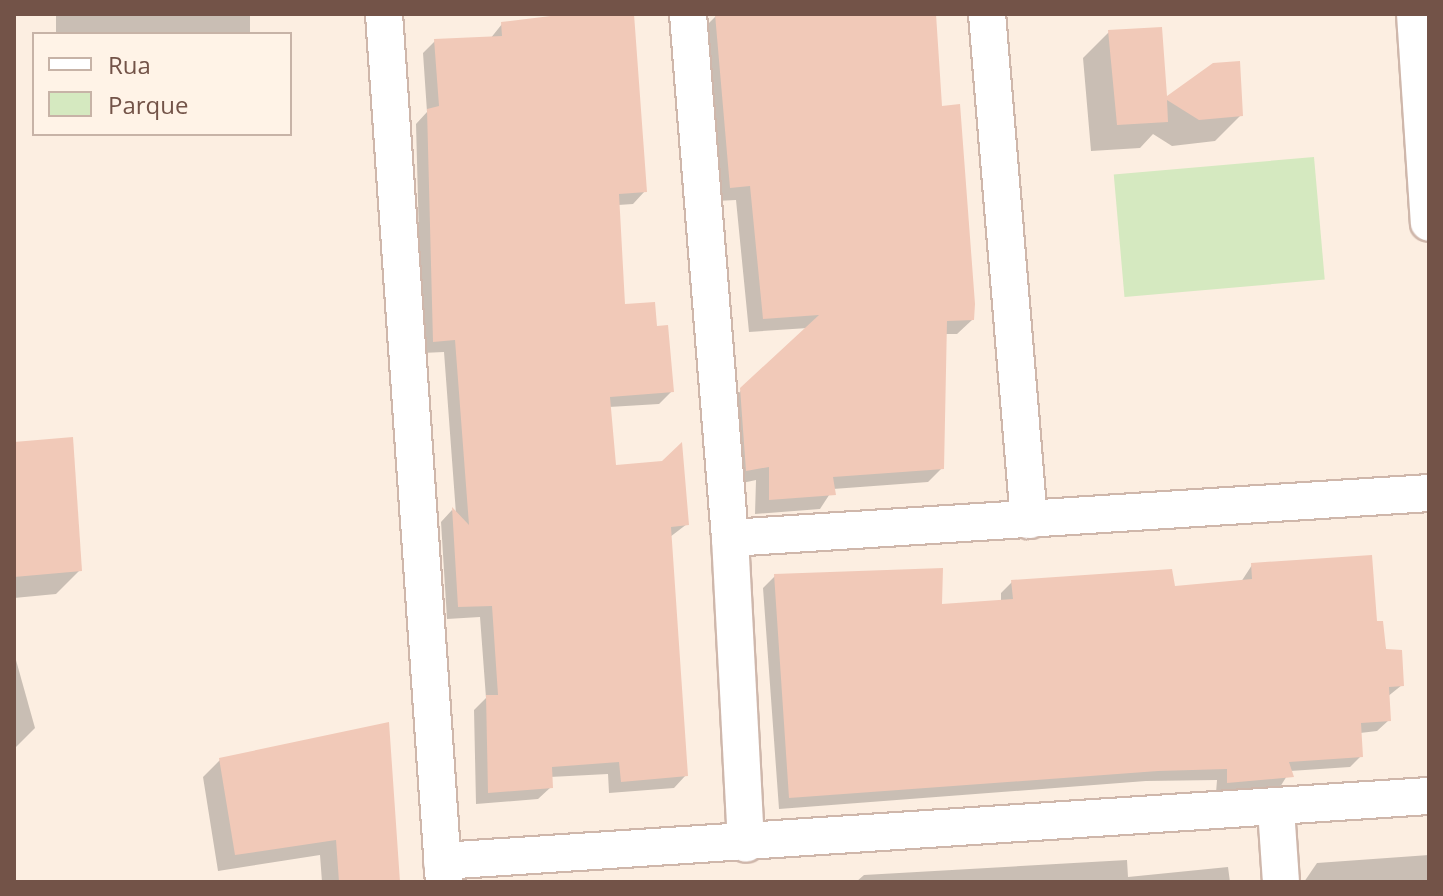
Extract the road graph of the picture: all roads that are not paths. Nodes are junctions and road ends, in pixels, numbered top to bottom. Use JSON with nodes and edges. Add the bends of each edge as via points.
{"nodes":[{"id":1,"x":384,"y":14,"type":"edge"},
{"id":2,"x":688,"y":14,"type":"edge"},
{"id":3,"x":987,"y":14,"type":"edge"},
{"id":4,"x":1420,"y":34,"type":"edge"},
{"id":5,"x":1429,"y":223,"type":"edge"},
{"id":6,"x":1429,"y":493,"type":"edge"},
{"id":7,"x":1029,"y":520,"type":"junction"},
{"id":8,"x":730,"y":538,"type":"junction"},
{"id":9,"x":1429,"y":796,"type":"edge"},
{"id":10,"x":1276,"y":809,"type":"junction"},
{"id":11,"x":746,"y":844,"type":"junction"},
{"id":12,"x":443,"y":872,"type":"edge"},
{"id":13,"x":1281,"y":882,"type":"edge"}],
"edges":[{"from":1,"to":12,"type":"street"},
{"from":2,"to":8,"type":"street"},
{"from":3,"to":7,"type":"street"},
{"from":4,"to":5,"type":"street"},
{"from":6,"to":7,"type":"street"},
{"from":7,"to":8,"type":"street"},
{"from":8,"to":11,"type":"street"},
{"from":9,"to":10,"type":"street"},
{"from":10,"to":11,"type":"street"},
{"from":10,"to":13,"type":"street"},
{"from":11,"to":12,"type":"street"}]}
